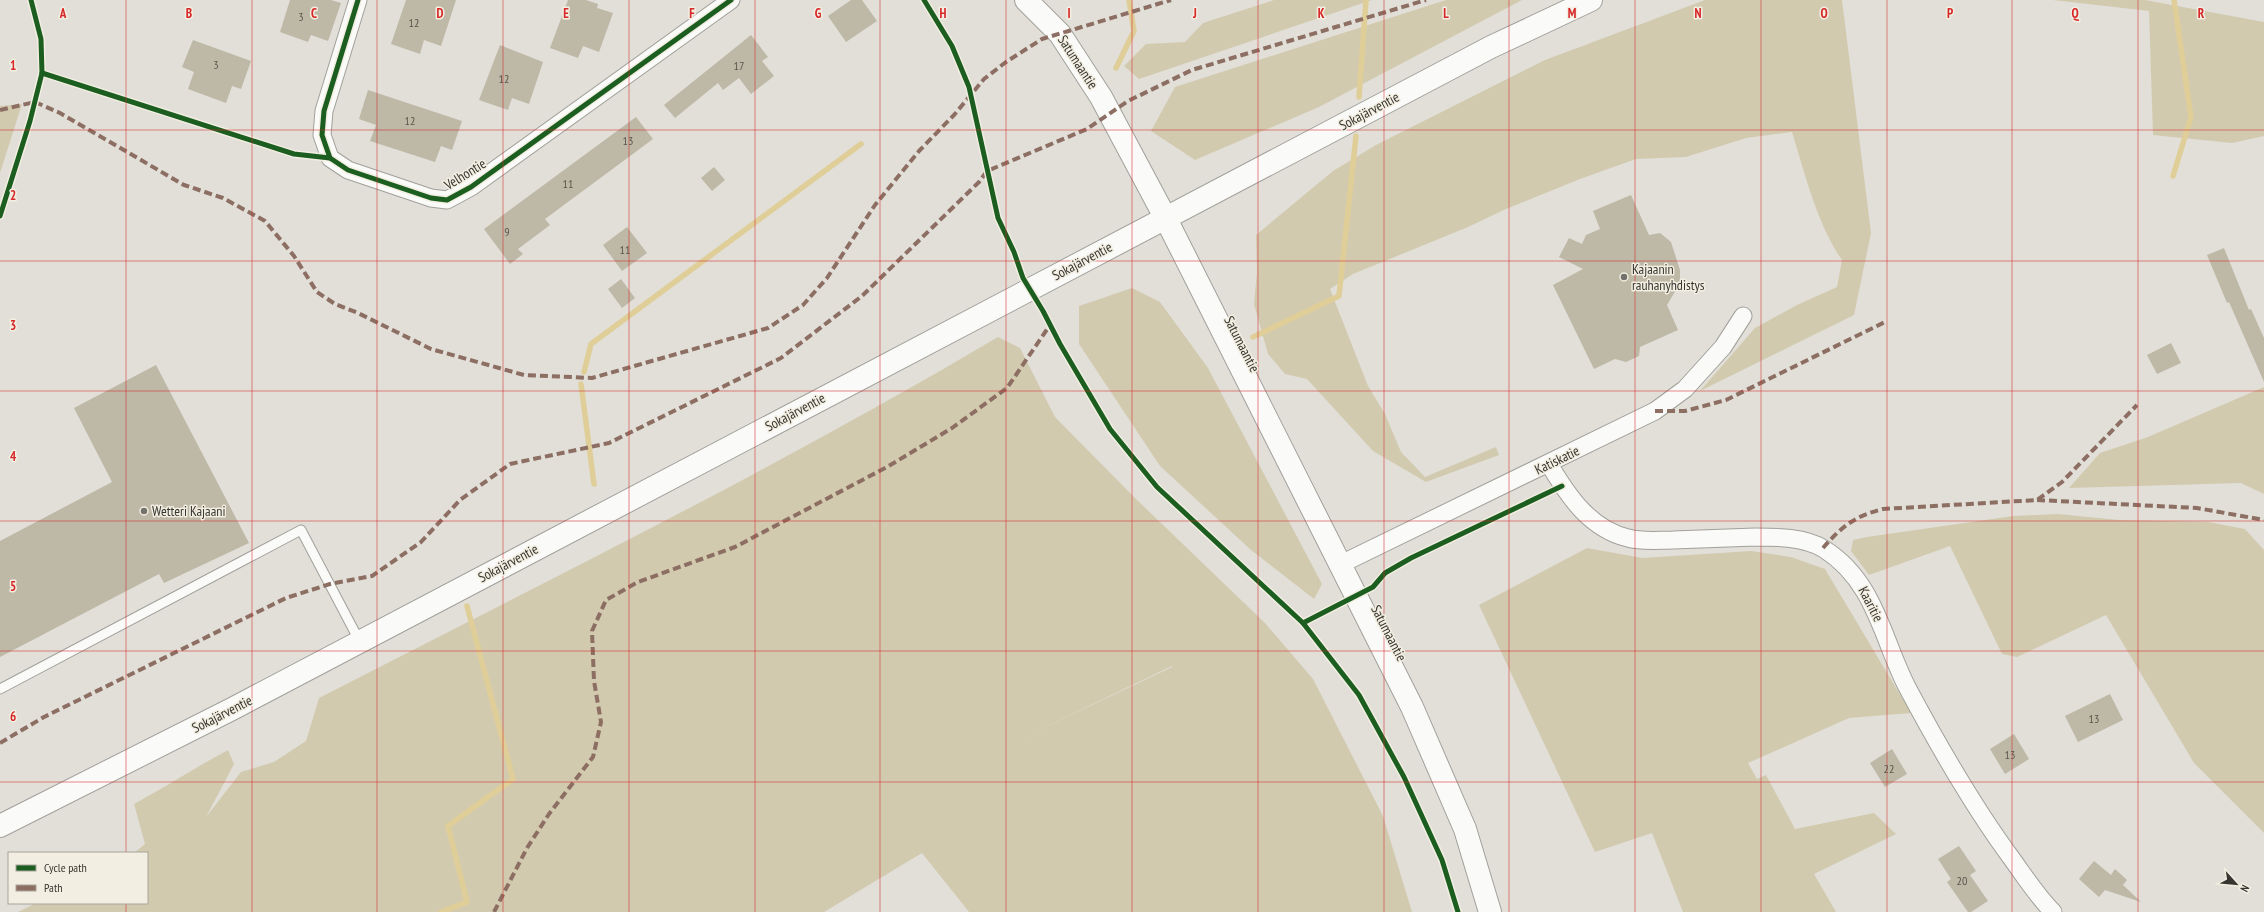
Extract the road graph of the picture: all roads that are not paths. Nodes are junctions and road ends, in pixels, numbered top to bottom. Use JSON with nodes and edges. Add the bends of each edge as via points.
{"nodes":[{"id":1,"x":358,"y":0,"type":"edge"},
{"id":2,"x":731,"y":0,"type":"edge"},
{"id":3,"x":1591,"y":0,"type":"edge"},
{"id":4,"x":1034,"y":2,"type":"edge"},
{"id":5,"x":1165,"y":217,"type":"junction"},
{"id":6,"x":1743,"y":316,"type":"dead end"},
{"id":7,"x":1549,"y":464,"type":"junction"},
{"id":8,"x":1340,"y":564,"type":"junction"},
{"id":9,"x":360,"y":642,"type":"junction"},
{"id":10,"x":0,"y":689,"type":"edge"},
{"id":11,"x":0,"y":826,"type":"edge"},
{"id":12,"x":1490,"y":912,"type":"edge"},
{"id":13,"x":2053,"y":912,"type":"edge"}],
"edges":[{"from":1,"to":2,"type":"street","name":"Velhontie","via":[[324,111],[322,136],[330,158],[348,170],[431,198],[446,200],[471,187]]},
{"from":3,"to":5,"type":"street","name":"Sokajärventie","via":[[1491,47]]},
{"from":4,"to":5,"type":"street","name":"Satumaantie","via":[[1060,34],[1101,97]]},
{"from":5,"to":8,"type":"street","name":"Satumaantie"},
{"from":5,"to":9,"type":"street","name":"Sokajärventie"},
{"from":6,"to":7,"type":"street","name":"Katiskatie","via":[[1723,347],[1685,389],[1655,410]]},
{"from":7,"to":8,"type":"street","name":"Katiskatie"},
{"from":7,"to":13,"type":"street","name":"Kaaritie","via":[[1572,500],[1586,514],[1602,527],[1629,538],[1660,540],[1782,537],[1823,548],[1844,565],[1868,594],[1906,685],[1960,783],[2003,848]]},
{"from":8,"to":12,"type":"street","name":"Satumaantie","via":[[1418,722],[1464,829]]},
{"from":9,"to":10,"type":"lane","via":[[301,530]]},
{"from":9,"to":11,"type":"street","name":"Sokajärventie"}]}
